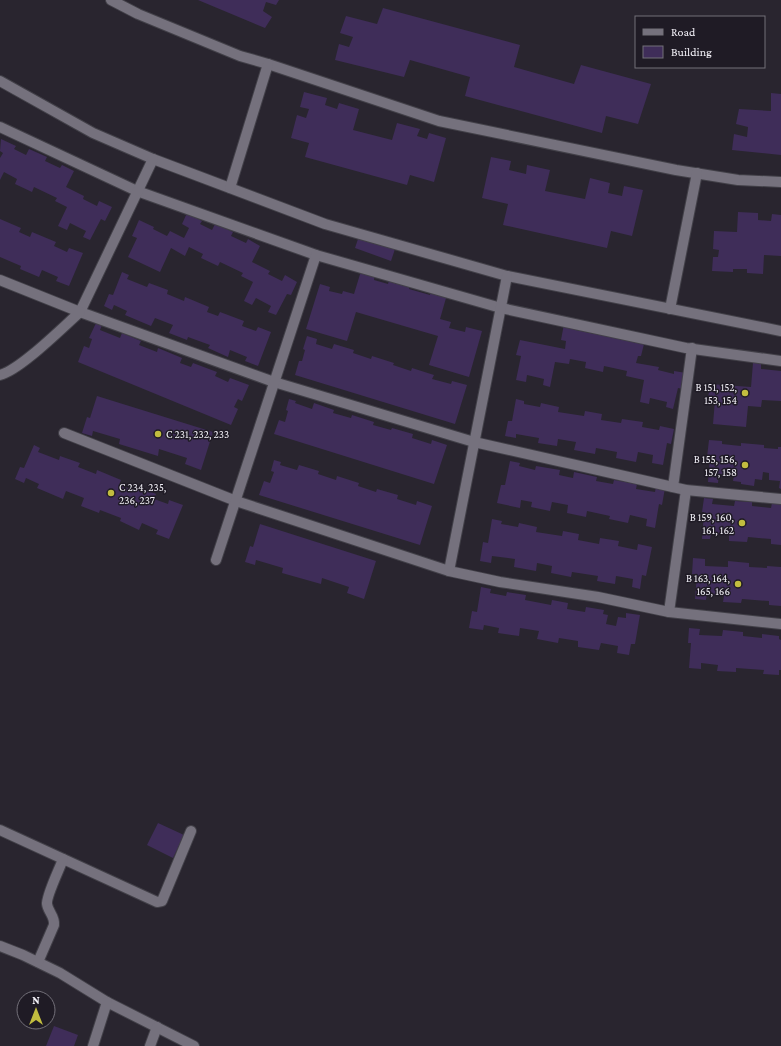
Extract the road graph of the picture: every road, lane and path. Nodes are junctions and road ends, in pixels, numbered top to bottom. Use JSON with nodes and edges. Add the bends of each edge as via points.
{"nodes":[{"id":1,"x":112,"y":0,"type":"edge"},
{"id":2,"x":268,"y":64,"type":"junction"},
{"id":3,"x":0,"y":81,"type":"edge"},
{"id":4,"x":0,"y":127,"type":"edge"},
{"id":5,"x":153,"y":159,"type":"junction"},
{"id":6,"x":697,"y":173,"type":"junction"},
{"id":7,"x":781,"y":182,"type":"edge"},
{"id":8,"x":230,"y":188,"type":"junction"},
{"id":9,"x":137,"y":191,"type":"junction"},
{"id":10,"x":316,"y":255,"type":"junction"},
{"id":11,"x":507,"y":276,"type":"junction"},
{"id":12,"x":0,"y":280,"type":"edge"},
{"id":13,"x":501,"y":308,"type":"junction"},
{"id":14,"x":670,"y":309,"type":"junction"},
{"id":15,"x":80,"y":312,"type":"junction"},
{"id":16,"x":781,"y":331,"type":"edge"},
{"id":17,"x":692,"y":348,"type":"junction"},
{"id":18,"x":781,"y":361,"type":"edge"},
{"id":19,"x":0,"y":375,"type":"edge"},
{"id":20,"x":274,"y":382,"type":"junction"},
{"id":21,"x":64,"y":433,"type":"dead end"},
{"id":22,"x":474,"y":442,"type":"junction"},
{"id":23,"x":673,"y":487,"type":"junction"},
{"id":24,"x":686,"y":490,"type":"junction"},
{"id":25,"x":781,"y":499,"type":"edge"},
{"id":26,"x":236,"y":501,"type":"junction"},
{"id":27,"x":216,"y":560,"type":"dead end"},
{"id":28,"x":449,"y":571,"type":"junction"},
{"id":29,"x":669,"y":612,"type":"junction"},
{"id":30,"x":781,"y":624,"type":"edge"},
{"id":31,"x":0,"y":830,"type":"edge"},
{"id":32,"x":191,"y":831,"type":"dead end"},
{"id":33,"x":63,"y":859,"type":"junction"},
{"id":34,"x":0,"y":946,"type":"edge"},
{"id":35,"x":38,"y":962,"type":"junction"},
{"id":36,"x":108,"y":1002,"type":"junction"},
{"id":37,"x":157,"y":1027,"type":"junction"},
{"id":38,"x":93,"y":1046,"type":"edge"},
{"id":39,"x":150,"y":1046,"type":"edge"},
{"id":40,"x":194,"y":1046,"type":"edge"}],
"edges":[{"from":1,"to":2,"type":"street","via":[[138,14],[240,56]]},
{"from":2,"to":6,"type":"street","via":[[439,120]]},
{"from":2,"to":8,"type":"street"},
{"from":3,"to":5,"type":"street","via":[[93,133]]},
{"from":4,"to":9,"type":"street"},
{"from":5,"to":8,"type":"street"},
{"from":5,"to":9,"type":"street"},
{"from":6,"to":7,"type":"street","via":[[738,180]]},
{"from":6,"to":14,"type":"street"},
{"from":8,"to":11,"type":"street","via":[[325,224]]},
{"from":9,"to":10,"type":"street"},
{"from":9,"to":15,"type":"street"},
{"from":10,"to":13,"type":"street"},
{"from":10,"to":20,"type":"street"},
{"from":11,"to":13,"type":"street"},
{"from":11,"to":14,"type":"street"},
{"from":12,"to":15,"type":"street"},
{"from":13,"to":17,"type":"street"},
{"from":13,"to":22,"type":"street"},
{"from":14,"to":16,"type":"street"},
{"from":15,"to":19,"type":"street","via":[[28,358]]},
{"from":15,"to":20,"type":"street"},
{"from":17,"to":18,"type":"street"},
{"from":17,"to":23,"type":"street"},
{"from":20,"to":22,"type":"street"},
{"from":20,"to":26,"type":"street"},
{"from":21,"to":26,"type":"street"},
{"from":22,"to":23,"type":"street"},
{"from":22,"to":28,"type":"street"},
{"from":23,"to":24,"type":"street"},
{"from":24,"to":25,"type":"street"},
{"from":24,"to":29,"type":"street"},
{"from":26,"to":27,"type":"street"},
{"from":26,"to":28,"type":"street"},
{"from":28,"to":29,"type":"street"},
{"from":29,"to":30,"type":"street"},
{"from":31,"to":33,"type":"street"},
{"from":32,"to":33,"type":"street","via":[[162,901],[159,902]]},
{"from":33,"to":35,"type":"street","via":[[47,901],[55,920],[54,925]]},
{"from":34,"to":35,"type":"street"},
{"from":35,"to":36,"type":"street"},
{"from":36,"to":37,"type":"street"},
{"from":36,"to":38,"type":"street"},
{"from":37,"to":39,"type":"street"},
{"from":37,"to":40,"type":"street"}]}
